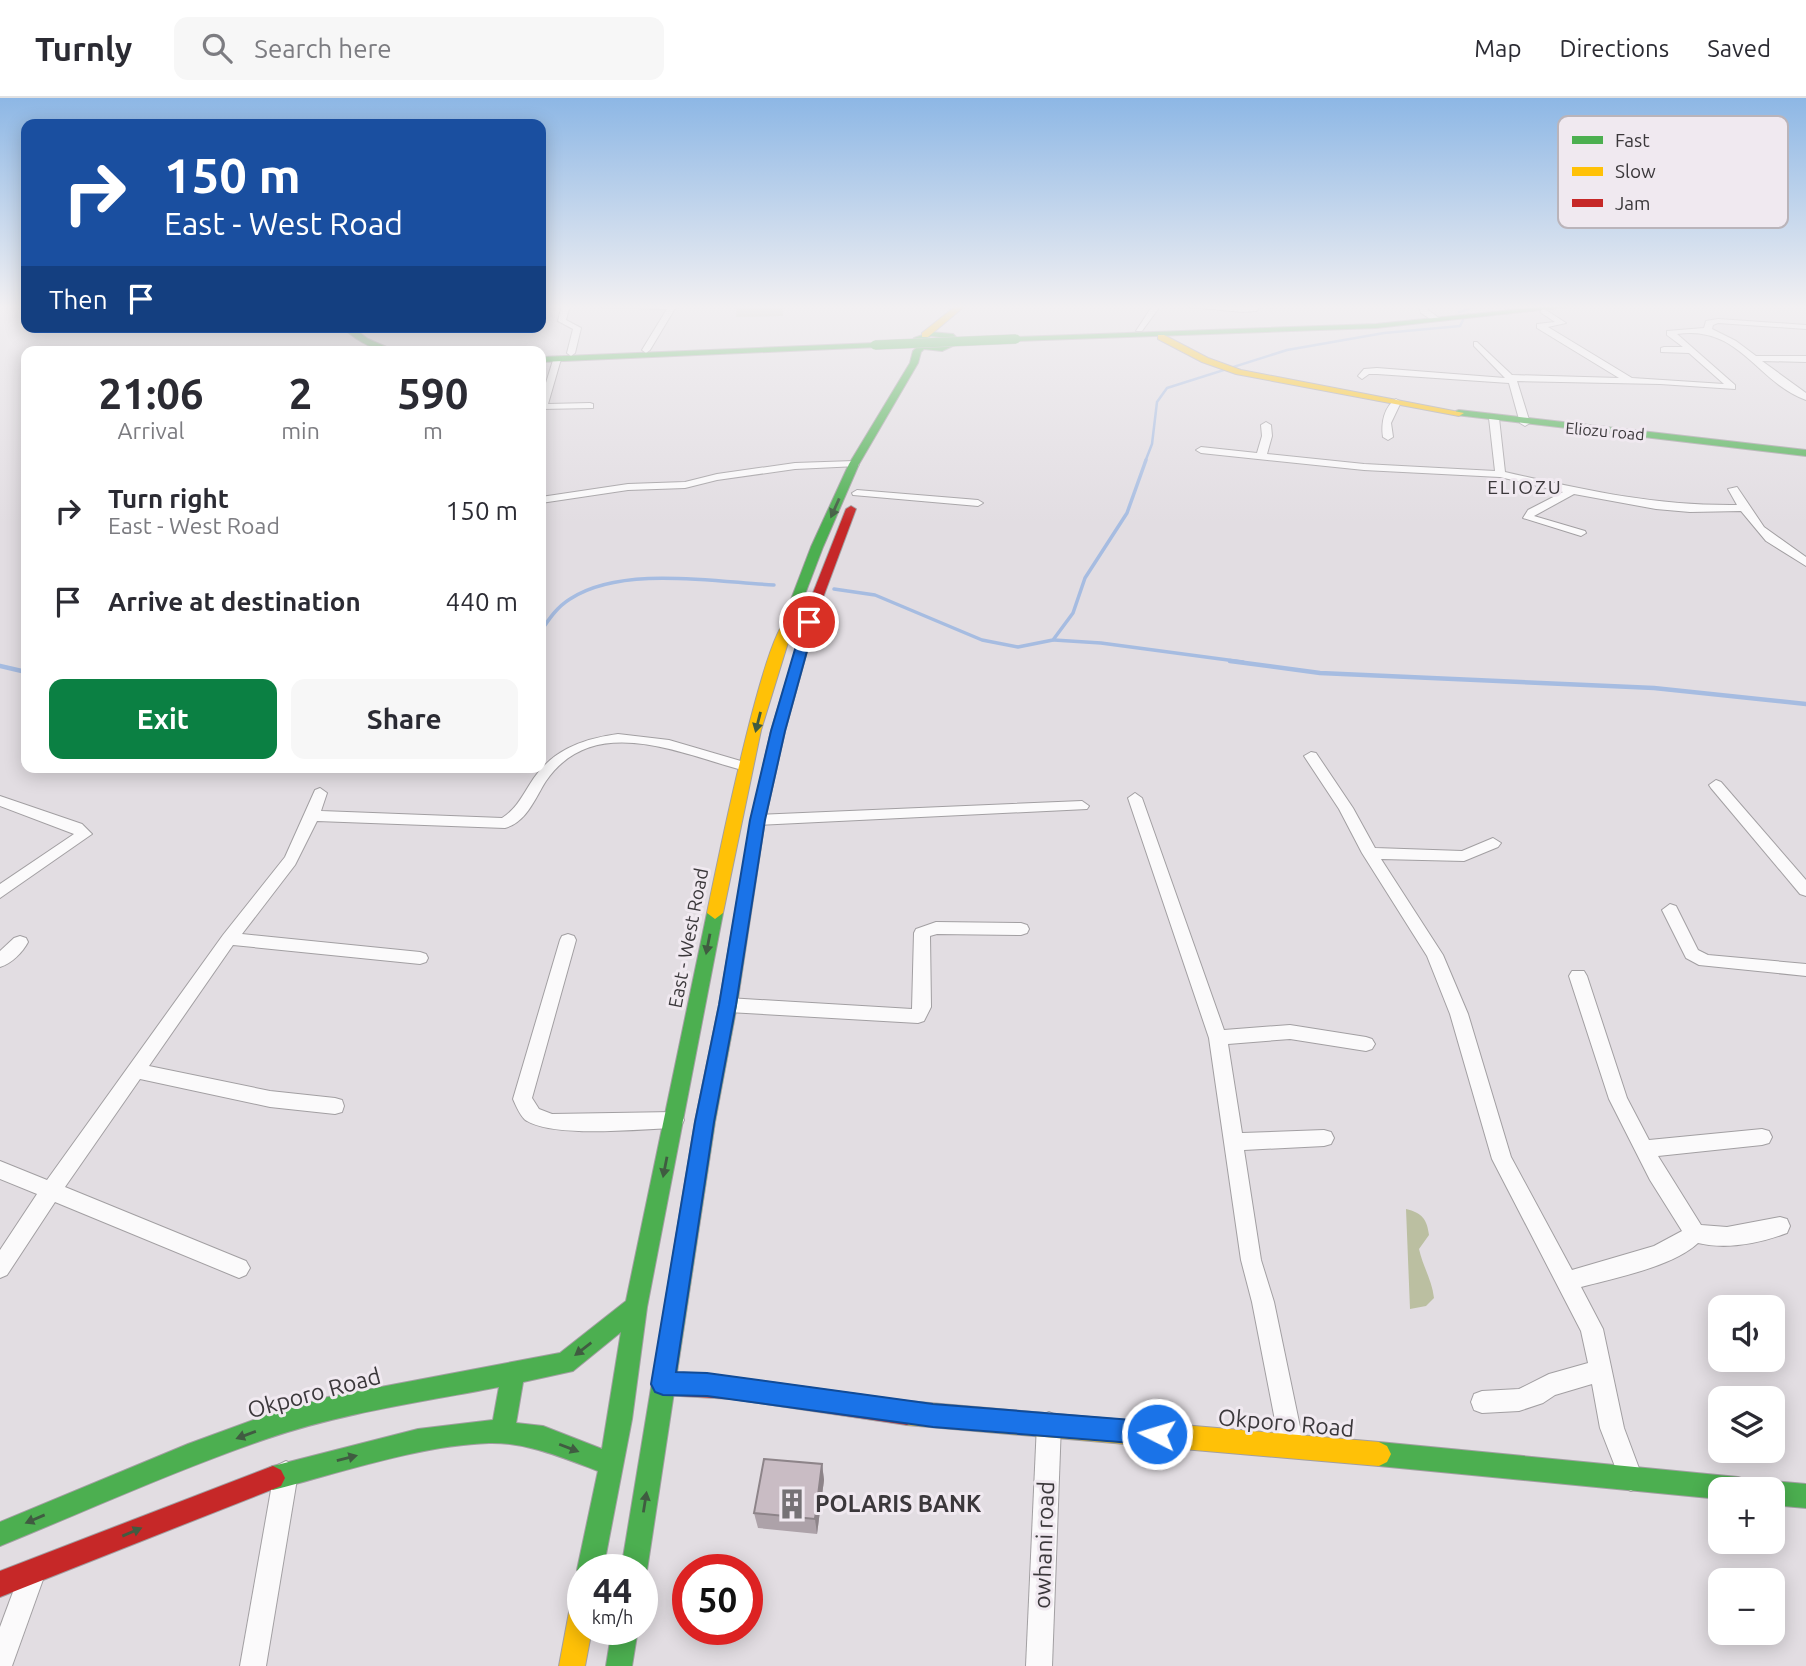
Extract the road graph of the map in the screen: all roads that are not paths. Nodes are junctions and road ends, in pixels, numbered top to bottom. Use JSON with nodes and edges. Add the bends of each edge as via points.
{"nodes":[{"id":1,"x":901,"y":378,"type":"edge"},
{"id":2,"x":919,"y":378,"type":"edge"},
{"id":3,"x":1271,"y":378,"type":"edge"},
{"id":4,"x":1498,"y":378,"type":"edge"},
{"id":5,"x":1625,"y":378,"type":"edge"},
{"id":6,"x":1721,"y":378,"type":"edge"},
{"id":7,"x":1776,"y":378,"type":"edge"},
{"id":8,"x":1512,"y":379,"type":"junction"},
{"id":9,"x":1630,"y":381,"type":"junction"},
{"id":10,"x":1806,"y":397,"type":"edge"},
{"id":11,"x":1396,"y":402,"type":"junction"},
{"id":12,"x":590,"y":406,"type":"dead end"},
{"id":13,"x":546,"y":407,"type":"edge"},
{"id":14,"x":1494,"y":418,"type":"junction"},
{"id":15,"x":1525,"y":423,"type":"junction"},
{"id":16,"x":1266,"y":425,"type":"dead end"},
{"id":17,"x":1388,"y":437,"type":"dead end"},
{"id":18,"x":1201,"y":450,"type":"dead end"},
{"id":19,"x":1806,"y":453,"type":"edge"},
{"id":20,"x":1261,"y":456,"type":"junction"},
{"id":21,"x":855,"y":464,"type":"junction"},
{"id":22,"x":1500,"y":474,"type":"junction"},
{"id":23,"x":1733,"y":489,"type":"dead end"},
{"id":24,"x":1574,"y":490,"type":"junction"},
{"id":25,"x":857,"y":494,"type":"junction"},
{"id":26,"x":546,"y":499,"type":"edge"},
{"id":27,"x":978,"y":503,"type":"dead end"},
{"id":28,"x":1744,"y":508,"type":"junction"},
{"id":29,"x":1581,"y":533,"type":"dead end"},
{"id":30,"x":1806,"y":564,"type":"edge"},
{"id":31,"x":1311,"y":756,"type":"dead end"},
{"id":32,"x":746,"y":767,"type":"junction"},
{"id":33,"x":546,"y":771,"type":"edge"},
{"id":34,"x":544,"y":773,"type":"edge"},
{"id":35,"x":1716,"y":785,"type":"dead end"},
{"id":36,"x":320,"y":793,"type":"dead end"},
{"id":37,"x":1135,"y":798,"type":"dead end"},
{"id":38,"x":0,"y":801,"type":"edge"},
{"id":39,"x":1083,"y":806,"type":"dead end"},
{"id":40,"x":311,"y":816,"type":"junction"},
{"id":41,"x":758,"y":820,"type":"junction"},
{"id":42,"x":1493,"y":843,"type":"dead end"},
{"id":43,"x":1370,"y":853,"type":"junction"},
{"id":44,"x":1806,"y":890,"type":"edge"},
{"id":45,"x":0,"y":892,"type":"edge"},
{"id":46,"x":1670,"y":910,"type":"dead end"},
{"id":47,"x":1021,"y":929,"type":"dead end"},
{"id":48,"x":229,"y":939,"type":"junction"},
{"id":49,"x":568,"y":940,"type":"dead end"},
{"id":50,"x":20,"y":942,"type":"dead end"},
{"id":51,"x":420,"y":958,"type":"dead end"},
{"id":52,"x":0,"y":961,"type":"edge"},
{"id":53,"x":1806,"y":970,"type":"edge"},
{"id":54,"x":1578,"y":976,"type":"dead end"},
{"id":55,"x":727,"y":1005,"type":"junction"},
{"id":56,"x":1218,"y":1038,"type":"junction"},
{"id":57,"x":1366,"y":1044,"type":"dead end"},
{"id":58,"x":138,"y":1071,"type":"junction"},
{"id":59,"x":335,"y":1106,"type":"dead end"},
{"id":60,"x":674,"y":1120,"type":"junction"},
{"id":61,"x":1762,"y":1137,"type":"dead end"},
{"id":62,"x":1324,"y":1138,"type":"dead end"},
{"id":63,"x":1235,"y":1142,"type":"junction"},
{"id":64,"x":1644,"y":1149,"type":"junction"},
{"id":65,"x":0,"y":1170,"type":"edge"},
{"id":66,"x":50,"y":1191,"type":"junction"},
{"id":67,"x":1780,"y":1226,"type":"dead end"},
{"id":68,"x":1695,"y":1233,"type":"junction"},
{"id":69,"x":0,"y":1268,"type":"edge"},
{"id":70,"x":240,"y":1268,"type":"dead end"},
{"id":71,"x":1568,"y":1281,"type":"junction"},
{"id":72,"x":636,"y":1307,"type":"junction"},
{"id":73,"x":1600,"y":1371,"type":"junction"},
{"id":74,"x":513,"y":1374,"type":"junction"},
{"id":75,"x":663,"y":1384,"type":"junction"},
{"id":76,"x":1482,"y":1402,"type":"dead end"},
{"id":77,"x":1049,"y":1423,"type":"junction"},
{"id":78,"x":502,"y":1433,"type":"junction"},
{"id":79,"x":1292,"y":1446,"type":"junction"},
{"id":80,"x":610,"y":1464,"type":"junction"},
{"id":81,"x":286,"y":1473,"type":"junction"},
{"id":82,"x":1631,"y":1479,"type":"junction"},
{"id":83,"x":1708,"y":1486,"type":"edge"},
{"id":84,"x":1785,"y":1494,"type":"edge"},
{"id":85,"x":1806,"y":1496,"type":"edge"},
{"id":86,"x":0,"y":1534,"type":"edge"},
{"id":87,"x":593,"y":1554,"type":"edge"},
{"id":88,"x":636,"y":1554,"type":"edge"},
{"id":89,"x":32,"y":1574,"type":"junction"},
{"id":90,"x":0,"y":1584,"type":"edge"},
{"id":91,"x":576,"y":1645,"type":"edge"},
{"id":92,"x":622,"y":1645,"type":"edge"},
{"id":93,"x":0,"y":1663,"type":"edge"},
{"id":94,"x":253,"y":1666,"type":"edge"},
{"id":95,"x":572,"y":1666,"type":"edge"},
{"id":96,"x":619,"y":1666,"type":"edge"},
{"id":97,"x":1039,"y":1666,"type":"edge"}],
"edges":[{"from":1,"to":21,"type":"main road","name":"East - West Road"},
{"from":2,"to":25,"type":"main road"},
{"from":3,"to":11,"type":"main road","name":"Eliozu road"},
{"from":4,"to":8,"type":"street"},
{"from":5,"to":9,"type":"street"},
{"from":6,"to":9,"type":"street","via":[[1731,387]]},
{"from":7,"to":10,"type":"street"},
{"from":8,"to":9,"type":"street"},
{"from":8,"to":15,"type":"street"},
{"from":11,"to":14,"type":"main road","name":"Eliozu road"},
{"from":11,"to":17,"type":"street","via":[[1386,423]]},
{"from":12,"to":13,"type":"street"},
{"from":14,"to":15,"type":"main road","name":"Eliozu road"},
{"from":14,"to":22,"type":"street"},
{"from":15,"to":19,"type":"main road","name":"Eliozu road"},
{"from":16,"to":20,"type":"street"},
{"from":18,"to":20,"type":"street"},
{"from":20,"to":22,"type":"street"},
{"from":21,"to":26,"type":"street","via":[[795,466],[685,485],[628,487]]},
{"from":21,"to":32,"type":"main road","name":"East - West Road","one_way":true,"via":[[772,664]]},
{"from":22,"to":24,"type":"street"},
{"from":23,"to":28,"type":"street"},
{"from":24,"to":28,"type":"street","via":[[1656,506]]},
{"from":24,"to":29,"type":"street","via":[[1532,512],[1528,519]]},
{"from":25,"to":27,"type":"street"},
{"from":25,"to":41,"type":"main road","via":[[815,603]]},
{"from":28,"to":30,"type":"street","via":[[1767,536]]},
{"from":31,"to":43,"type":"street"},
{"from":32,"to":33,"type":"street","via":[[631,736],[564,752]]},
{"from":32,"to":60,"type":"main road","name":"East - West Road","one_way":true},
{"from":34,"to":40,"type":"street","via":[[518,814],[505,822]]},
{"from":35,"to":44,"type":"street"},
{"from":36,"to":40,"type":"street"},
{"from":37,"to":56,"type":"street"},
{"from":38,"to":45,"type":"street","via":[[84,834]]},
{"from":39,"to":41,"type":"street"},
{"from":40,"to":48,"type":"street","via":[[290,862]]},
{"from":41,"to":55,"type":"main road"},
{"from":42,"to":43,"type":"street","via":[[1464,856]]},
{"from":43,"to":71,"type":"street","via":[[1435,956],[1459,1014],[1502,1159]]},
{"from":46,"to":53,"type":"street","via":[[1692,954],[1705,961]]},
{"from":47,"to":55,"type":"street","via":[[936,928],[922,933],[922,1007],[918,1016]]},
{"from":48,"to":51,"type":"street"},
{"from":48,"to":58,"type":"street"},
{"from":49,"to":60,"type":"street","via":[[522,1099],[532,1115],[552,1122]]},
{"from":50,"to":52,"type":"street"},
{"from":54,"to":64,"type":"street","via":[[1618,1099]]},
{"from":55,"to":75,"type":"main road"},
{"from":56,"to":57,"type":"street","via":[[1290,1032]]},
{"from":56,"to":63,"type":"street"},
{"from":58,"to":59,"type":"street","via":[[270,1099]]},
{"from":58,"to":66,"type":"street"},
{"from":60,"to":72,"type":"main road","name":"East - West Road","one_way":true},
{"from":61,"to":64,"type":"street"},
{"from":62,"to":63,"type":"street"},
{"from":63,"to":79,"type":"street","via":[[1251,1260]]},
{"from":64,"to":68,"type":"street"},
{"from":65,"to":66,"type":"street"},
{"from":66,"to":69,"type":"street"},
{"from":66,"to":70,"type":"street"},
{"from":67,"to":68,"type":"street","via":[[1736,1237]]},
{"from":68,"to":71,"type":"street","via":[[1667,1250]]},
{"from":71,"to":73,"type":"street","via":[[1592,1329]]},
{"from":72,"to":74,"type":"main road","name":"Okporo Road","one_way":true,"via":[[565,1363]]},
{"from":72,"to":80,"type":"main road","name":"East - West Road","via":[[621,1419]]},
{"from":73,"to":76,"type":"street","via":[[1549,1385],[1519,1400]]},
{"from":73,"to":82,"type":"street","via":[[1612,1428]]},
{"from":74,"to":78,"type":"main road"},
{"from":74,"to":86,"type":"main road","name":"Okporo Road","one_way":true,"via":[[328,1409],[267,1427]]},
{"from":75,"to":77,"type":"main road","name":"Okporo Road","via":[[707,1384],[933,1415]]},
{"from":88,"to":75,"type":"main road","one_way":true},
{"from":77,"to":79,"type":"main road","name":"Okporo Road"},
{"from":77,"to":97,"type":"street","name":"owhani road"},
{"from":78,"to":80,"type":"main road","one_way":true,"via":[[543,1438]]},
{"from":81,"to":78,"type":"main road","one_way":true,"via":[[418,1441]]},
{"from":79,"to":82,"type":"main road","name":"Okporo Road"},
{"from":80,"to":87,"type":"main road","name":"East - West Road"},
{"from":89,"to":81,"type":"main road","one_way":true},
{"from":81,"to":94,"type":"street"},
{"from":82,"to":83,"type":"main road","name":"Okporo Road"},
{"from":84,"to":85,"type":"main road"},
{"from":89,"to":90,"type":"main road"},
{"from":89,"to":93,"type":"street"},
{"from":91,"to":95,"type":"main road"},
{"from":92,"to":96,"type":"main road"}]}
